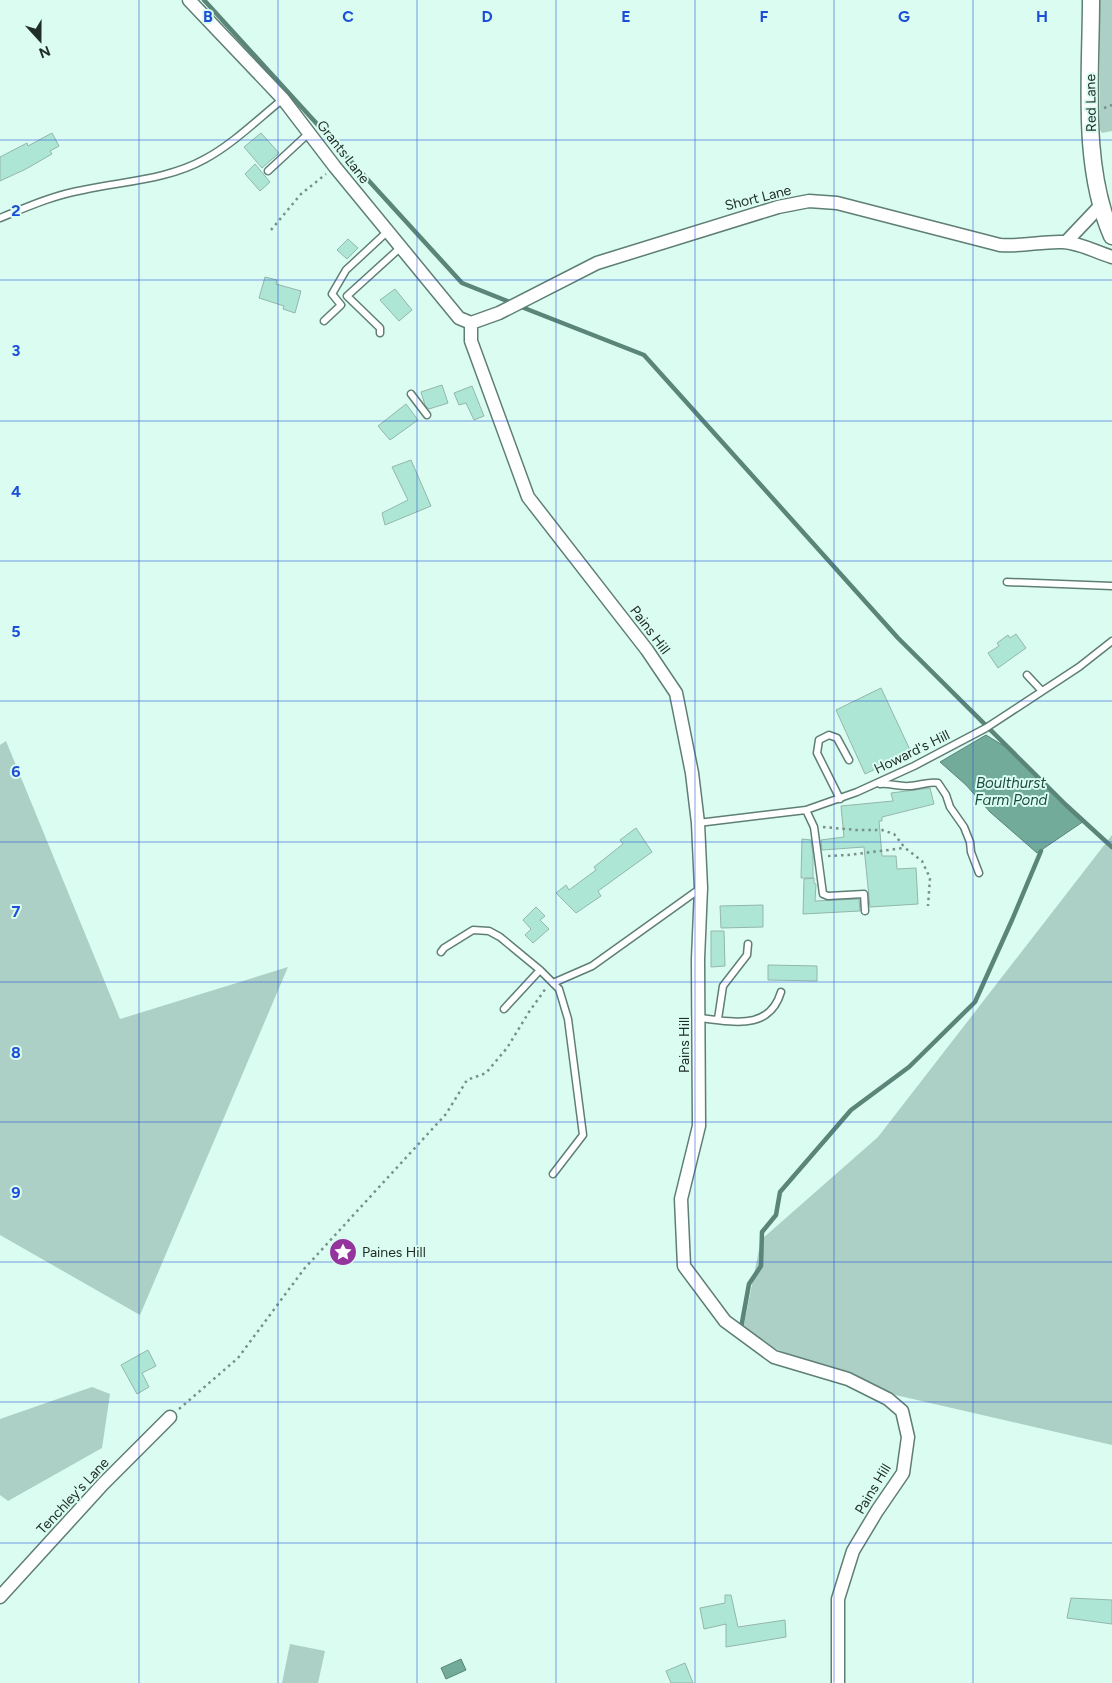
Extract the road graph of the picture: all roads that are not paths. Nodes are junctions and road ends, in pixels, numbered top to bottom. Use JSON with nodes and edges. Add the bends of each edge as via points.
{"nodes":[{"id":1,"x":189,"y":0,"type":"edge"},
{"id":2,"x":1091,"y":0,"type":"edge"},
{"id":3,"x":283,"y":98,"type":"junction"},
{"id":4,"x":309,"y":133,"type":"junction"},
{"id":5,"x":268,"y":171,"type":"dead end"},
{"id":6,"x":1101,"y":206,"type":"junction"},
{"id":7,"x":0,"y":218,"type":"edge"},
{"id":8,"x":388,"y":231,"type":"junction"},
{"id":9,"x":1112,"y":236,"type":"edge"},
{"id":10,"x":1066,"y":242,"type":"junction"},
{"id":11,"x":401,"y":247,"type":"junction"},
{"id":12,"x":1112,"y":257,"type":"edge"},
{"id":13,"x":324,"y":321,"type":"dead end"},
{"id":14,"x":471,"y":323,"type":"junction"},
{"id":15,"x":380,"y":333,"type":"dead end"},
{"id":16,"x":412,"y":394,"type":"dead end"},
{"id":17,"x":426,"y":416,"type":"dead end"},
{"id":18,"x":1007,"y":582,"type":"dead end"},
{"id":19,"x":1112,"y":586,"type":"edge"},
{"id":20,"x":1112,"y":641,"type":"edge"},
{"id":21,"x":1027,"y":675,"type":"dead end"},
{"id":22,"x":1041,"y":690,"type":"junction"},
{"id":23,"x":849,"y":760,"type":"dead end"},
{"id":24,"x":876,"y":784,"type":"junction"},
{"id":25,"x":840,"y":799,"type":"junction"},
{"id":26,"x":806,"y":810,"type":"junction"},
{"id":27,"x":698,"y":823,"type":"junction"},
{"id":28,"x":979,"y":873,"type":"dead end"},
{"id":29,"x":701,"y":888,"type":"junction"},
{"id":30,"x":865,"y":911,"type":"dead end"},
{"id":31,"x":748,"y":944,"type":"dead end"},
{"id":32,"x":441,"y":952,"type":"dead end"},
{"id":33,"x":540,"y":970,"type":"junction"},
{"id":34,"x":553,"y":983,"type":"junction"},
{"id":35,"x":781,"y":992,"type":"dead end"},
{"id":36,"x":504,"y":1009,"type":"dead end"},
{"id":37,"x":699,"y":1018,"type":"junction"},
{"id":38,"x":718,"y":1019,"type":"junction"},
{"id":39,"x":553,"y":1174,"type":"dead end"},
{"id":40,"x":170,"y":1417,"type":"road end"},
{"id":41,"x":0,"y":1597,"type":"edge"},
{"id":42,"x":838,"y":1683,"type":"edge"}],
"edges":[{"from":1,"to":3,"type":"street","name":"Grants Lane"},
{"from":2,"to":6,"type":"street","name":"Red Lane","via":[[1090,128]]},
{"from":3,"to":4,"type":"street","name":"Grants Lane"},
{"from":3,"to":7,"type":"lane","via":[[222,148],[184,169],[82,190],[35,203]]},
{"from":4,"to":5,"type":"lane"},
{"from":4,"to":8,"type":"street","name":"Grants Lane"},
{"from":6,"to":9,"type":"street","name":"Red Lane"},
{"from":6,"to":10,"type":"street"},
{"from":8,"to":11,"type":"street","name":"Grants Lane"},
{"from":8,"to":13,"type":"lane","via":[[346,270],[332,294],[341,305]]},
{"from":10,"to":12,"type":"street","name":"Short Lane"},
{"from":10,"to":14,"type":"street","name":"Short Lane","via":[[1000,245],[837,203],[809,201],[778,206],[597,263],[498,313]]},
{"from":11,"to":14,"type":"street","name":"Grants Lane","via":[[459,318]]},
{"from":11,"to":15,"type":"lane","via":[[347,296],[380,328]]},
{"from":14,"to":27,"type":"street","name":"Pains Hill","via":[[473,349],[528,497],[647,650],[676,693],[692,772]]},
{"from":16,"to":17,"type":"lane"},
{"from":18,"to":19,"type":"lane"},
{"from":20,"to":22,"type":"lane","name":"Howard's Hill","via":[[1079,667]]},
{"from":21,"to":22,"type":"lane"},
{"from":22,"to":24,"type":"lane","name":"Howard's Hill","via":[[978,732]]},
{"from":23,"to":25,"type":"lane","via":[[837,738],[829,735],[819,740],[817,753]]},
{"from":24,"to":25,"type":"lane","name":"Howard's Hill"},
{"from":24,"to":28,"type":"lane","via":[[938,784],[964,827]]},
{"from":25,"to":26,"type":"lane","name":"Howard's Hill"},
{"from":26,"to":27,"type":"lane","name":"Howard's Hill"},
{"from":26,"to":30,"type":"lane","via":[[814,827],[823,894],[864,894]]},
{"from":27,"to":29,"type":"street","name":"Pains Hill"},
{"from":29,"to":34,"type":"lane","via":[[592,966]]},
{"from":29,"to":37,"type":"street","name":"Pains Hill"},
{"from":31,"to":38,"type":"lane","via":[[747,955],[723,986]]},
{"from":32,"to":33,"type":"lane","via":[[473,930],[490,931]]},
{"from":33,"to":34,"type":"lane"},
{"from":33,"to":36,"type":"lane"},
{"from":34,"to":39,"type":"lane","via":[[559,989],[568,1020],[583,1135]]},
{"from":35,"to":38,"type":"lane","via":[[773,1008],[761,1019]]},
{"from":37,"to":38,"type":"lane"},
{"from":37,"to":42,"type":"street","name":"Pains Hill","via":[[699,1126],[681,1198],[684,1266],[725,1321],[774,1357],[848,1379],[888,1399],[902,1410],[908,1437],[902,1473],[853,1551],[838,1599]]},
{"from":40,"to":41,"type":"street","name":"Tenchley's Lane","via":[[103,1484]]}]}
